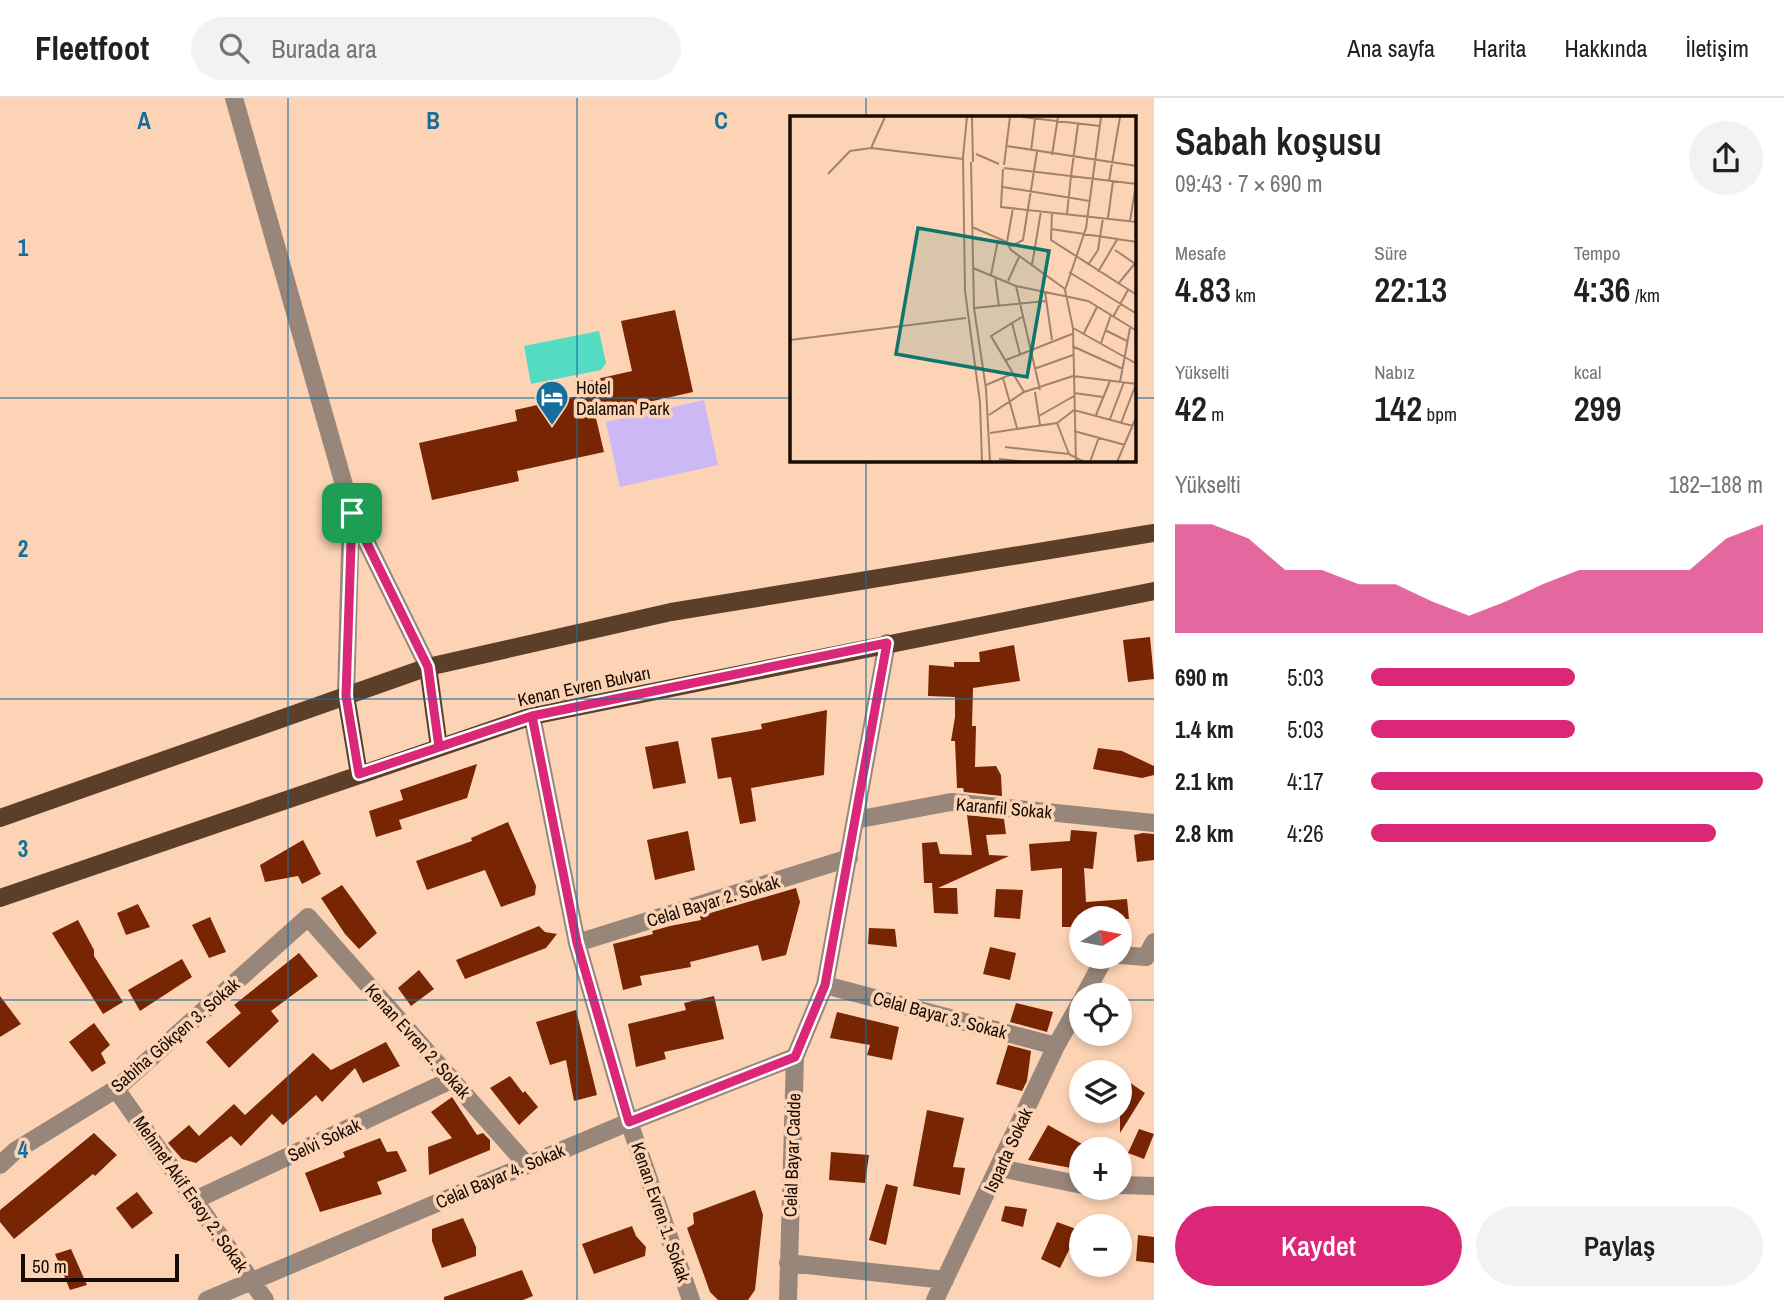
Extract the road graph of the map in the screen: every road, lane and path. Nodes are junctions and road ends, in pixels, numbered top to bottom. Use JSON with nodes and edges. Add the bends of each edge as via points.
{"nodes":[{"id":1,"x":234,"y":98,"type":"edge"},
{"id":2,"x":352,"y":513,"type":"junction"},
{"id":3,"x":1154,"y":533,"type":"edge"},
{"id":4,"x":1154,"y":591,"type":"edge"},
{"id":5,"x":887,"y":643,"type":"junction"},
{"id":6,"x":428,"y":667,"type":"junction"},
{"id":7,"x":346,"y":696,"type":"junction"},
{"id":8,"x":532,"y":716,"type":"junction"},
{"id":9,"x":439,"y":747,"type":"junction"},
{"id":10,"x":359,"y":774,"type":"junction"},
{"id":11,"x":0,"y":818,"type":"edge"},
{"id":12,"x":855,"y":820,"type":"junction"},
{"id":13,"x":1154,"y":823,"type":"edge"},
{"id":14,"x":849,"y":858,"type":"junction"},
{"id":15,"x":0,"y":898,"type":"edge"},
{"id":16,"x":308,"y":917,"type":"joint"},
{"id":17,"x":577,"y":943,"type":"junction"},
{"id":18,"x":1151,"y":955,"type":"edge"},
{"id":19,"x":1132,"y":956,"type":"edge"},
{"id":20,"x":825,"y":985,"type":"junction"},
{"id":21,"x":1069,"y":1023,"type":"edge"},
{"id":22,"x":1056,"y":1046,"type":"junction"},
{"id":23,"x":795,"y":1057,"type":"junction"},
{"id":24,"x":453,"y":1079,"type":"junction"},
{"id":25,"x":116,"y":1088,"type":"junction"},
{"id":26,"x":629,"y":1122,"type":"junction"},
{"id":27,"x":2,"y":1160,"type":"edge"},
{"id":28,"x":527,"y":1165,"type":"junction"},
{"id":29,"x":1000,"y":1168,"type":"junction"},
{"id":30,"x":1069,"y":1182,"type":"edge"},
{"id":31,"x":1132,"y":1185,"type":"edge"},
{"id":32,"x":1154,"y":1186,"type":"edge"},
{"id":33,"x":195,"y":1200,"type":"junction"},
{"id":34,"x":789,"y":1263,"type":"junction"},
{"id":35,"x":253,"y":1280,"type":"junction"},
{"id":36,"x":945,"y":1280,"type":"junction"},
{"id":37,"x":207,"y":1300,"type":"edge"},
{"id":38,"x":265,"y":1300,"type":"edge"},
{"id":39,"x":691,"y":1300,"type":"edge"},
{"id":40,"x":788,"y":1300,"type":"edge"},
{"id":41,"x":935,"y":1300,"type":"edge"}],
"edges":[{"from":1,"to":2,"type":"street"},
{"from":2,"to":6,"type":"street"},
{"from":2,"to":7,"type":"street"},
{"from":3,"to":6,"type":"main road","via":[[671,612]]},
{"from":4,"to":5,"type":"main road","name":"Kenan Evren Bulvarı"},
{"from":5,"to":8,"type":"main road","name":"Kenan Evren Bulvarı"},
{"from":5,"to":12,"type":"street","name":"Celal Bayar Cadde"},
{"from":6,"to":7,"type":"main road"},
{"from":6,"to":9,"type":"main road"},
{"from":7,"to":10,"type":"main road"},
{"from":7,"to":11,"type":"main road"},
{"from":8,"to":9,"type":"main road","name":"Kenan Evren Bulvarı"},
{"from":8,"to":17,"type":"street","name":"Kenan Evren 1. Sokak"},
{"from":9,"to":10,"type":"main road","name":"Kenan Evren Bulvarı"},
{"from":10,"to":15,"type":"main road","name":"Kenan Evren Bulvarı"},
{"from":12,"to":13,"type":"street","name":"Karanfil Sokak","via":[[951,802]]},
{"from":12,"to":14,"type":"street","name":"Celal Bayar Cadde"},
{"from":14,"to":17,"type":"street","name":"Celal Bayar 2. Sokak"},
{"from":14,"to":20,"type":"street","name":"Celal Bayar Cadde"},
{"from":16,"to":24,"type":"street","name":"Kenan Evren 2. Sokak"},
{"from":16,"to":25,"type":"street","name":"Sabiha Gökçen 3. Sokak"},
{"from":17,"to":26,"type":"street","name":"Kenan Evren 1. Sokak"},
{"from":18,"to":19,"type":"street"},
{"from":20,"to":22,"type":"street","name":"Celal Bayar 3. Sokak"},
{"from":20,"to":23,"type":"street","name":"Celal Bayar Cadde"},
{"from":21,"to":22,"type":"street","name":"Isparta Sokak"},
{"from":22,"to":29,"type":"street","name":"Isparta Sokak"},
{"from":23,"to":26,"type":"street","name":"Celal Bayar 4. Sokak"},
{"from":23,"to":34,"type":"street","name":"Celal Bayar Cadde"},
{"from":24,"to":28,"type":"street","name":"Kenan Evren 2. Sokak"},
{"from":24,"to":33,"type":"street","name":"Selvi Sokak"},
{"from":25,"to":27,"type":"street","name":"Sabiha Gökçen 3. Sokak"},
{"from":25,"to":33,"type":"street","name":"Mehmet Akif Ersoy 2. Sokak"},
{"from":26,"to":28,"type":"street","name":"Celal Bayar 4. Sokak"},
{"from":26,"to":39,"type":"street","name":"Kenan Evren 1. Sokak"},
{"from":28,"to":35,"type":"street","name":"Celal Bayar 4. Sokak"},
{"from":29,"to":30,"type":"street"},
{"from":29,"to":36,"type":"street","name":"Isparta Sokak"},
{"from":31,"to":32,"type":"street"},
{"from":33,"to":35,"type":"street","name":"Mehmet Akif Ersoy 2. Sokak"},
{"from":34,"to":36,"type":"street"},
{"from":34,"to":40,"type":"street","name":"Celal Bayar Cadde"},
{"from":35,"to":37,"type":"street","name":"Celal Bayar 4. Sokak"},
{"from":35,"to":38,"type":"street","name":"Mehmet Akif Ersoy 2. Sokak"},
{"from":36,"to":41,"type":"street","name":"Isparta Sokak"}]}
